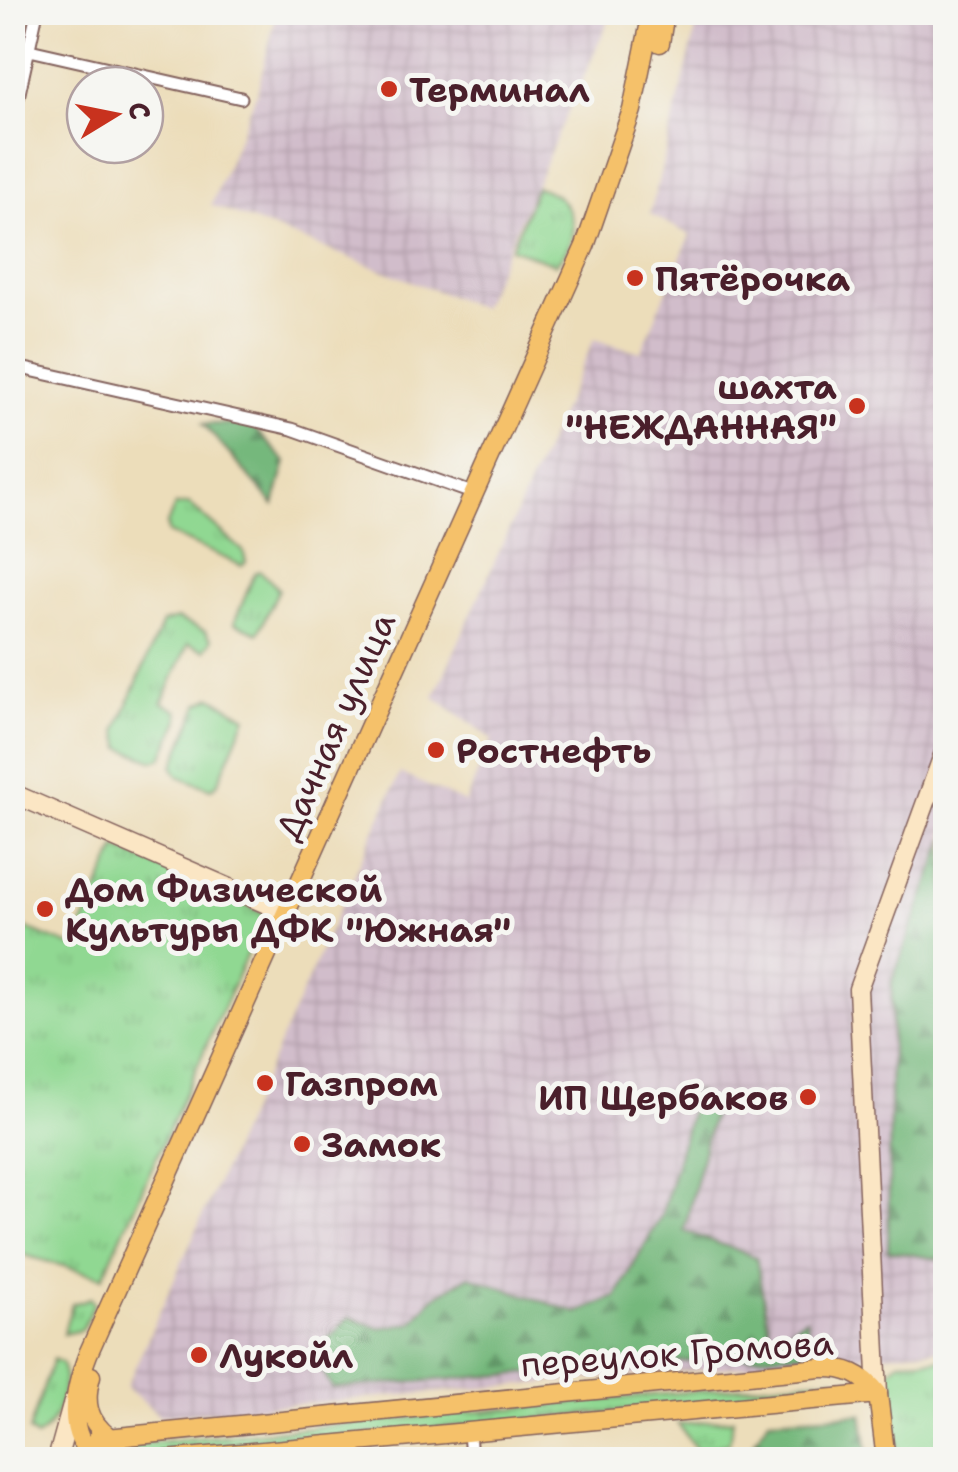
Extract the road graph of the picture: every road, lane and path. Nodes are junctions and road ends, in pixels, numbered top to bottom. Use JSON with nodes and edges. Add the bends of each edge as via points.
{"nodes":[{"id":1,"x":37,"y":12,"type":"edge"},
{"id":2,"x":652,"y":12,"type":"edge"},
{"id":3,"x":664,"y":12,"type":"edge"},
{"id":4,"x":12,"y":46,"type":"edge"},
{"id":5,"x":29,"y":50,"type":"junction"},
{"id":6,"x":241,"y":98,"type":"dead end"},
{"id":7,"x":12,"y":125,"type":"edge"},
{"id":8,"x":611,"y":193,"type":"junction"},
{"id":9,"x":12,"y":366,"type":"edge"},
{"id":10,"x":480,"y":496,"type":"junction"},
{"id":11,"x":946,"y":747,"type":"edge"},
{"id":12,"x":12,"y":793,"type":"edge"},
{"id":13,"x":292,"y":916,"type":"junction"},
{"id":14,"x":878,"y":1394,"type":"junction"},
{"id":15,"x":80,"y":1397,"type":"junction"},
{"id":16,"x":469,"y":1431,"type":"junction"},
{"id":17,"x":109,"y":1437,"type":"junction"},
{"id":18,"x":83,"y":1455,"type":"edge"},
{"id":19,"x":57,"y":1460,"type":"edge"},
{"id":20,"x":166,"y":1460,"type":"edge"},
{"id":21,"x":471,"y":1460,"type":"edge"},
{"id":22,"x":886,"y":1460,"type":"edge"}],
"edges":[{"from":1,"to":5,"type":"street"},
{"from":2,"to":8,"type":"main road","name":"Дачная улица"},
{"from":3,"to":8,"type":"main road","name":"Дачная улица","via":[[643,114]]},
{"from":4,"to":5,"type":"street"},
{"from":5,"to":6,"type":"street"},
{"from":5,"to":7,"type":"street"},
{"from":8,"to":10,"type":"main road","name":"Дачная улица"},
{"from":9,"to":10,"type":"street","via":[[292,429]]},
{"from":10,"to":13,"type":"main road","name":"Дачная улица"},
{"from":11,"to":14,"type":"street","via":[[858,989]]},
{"from":12,"to":13,"type":"street"},
{"from":13,"to":15,"type":"main road","name":"Дачная улица","via":[[117,1287]]},
{"from":14,"to":16,"type":"main road","name":"переулок Громова"},
{"from":14,"to":17,"type":"main road","name":"переулок Громова","via":[[857,1374],[821,1368]]},
{"from":14,"to":22,"type":"main road"},
{"from":15,"to":17,"type":"main road"},
{"from":15,"to":18,"type":"main road"},
{"from":15,"to":19,"type":"street","name":"Дачная улица"},
{"from":16,"to":20,"type":"main road","name":"переулок Громова"},
{"from":16,"to":21,"type":"street"},
{"from":17,"to":18,"type":"main road","name":"переулок Громова"}]}
